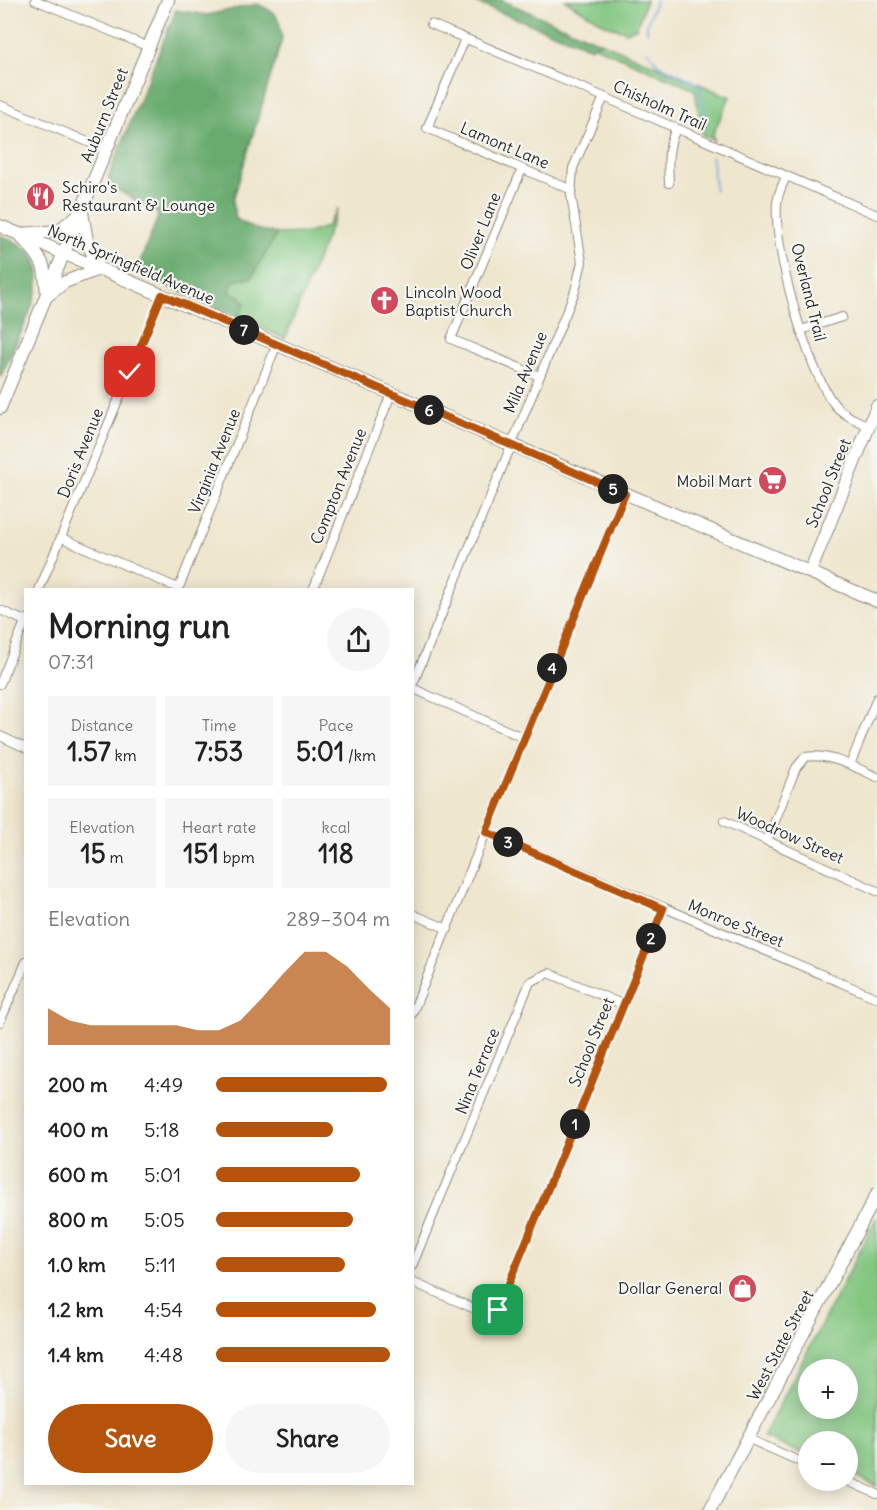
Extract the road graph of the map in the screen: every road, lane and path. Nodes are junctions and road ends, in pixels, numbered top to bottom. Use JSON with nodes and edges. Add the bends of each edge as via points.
{"nodes":[{"id":1,"x":35,"y":0,"type":"edge"},
{"id":2,"x":168,"y":0,"type":"edge"},
{"id":3,"x":431,"y":24,"type":"dead end"},
{"id":4,"x":465,"y":39,"type":"junction"},
{"id":5,"x":149,"y":47,"type":"junction"},
{"id":6,"x":604,"y":97,"type":"junction"},
{"id":7,"x":0,"y":105,"type":"edge"},
{"id":8,"x":676,"y":129,"type":"junction"},
{"id":9,"x":107,"y":150,"type":"junction"},
{"id":10,"x":522,"y":169,"type":"junction"},
{"id":11,"x":786,"y":177,"type":"junction"},
{"id":12,"x":669,"y":183,"type":"dead end"},
{"id":13,"x":572,"y":190,"type":"junction"},
{"id":14,"x":82,"y":212,"type":"junction"},
{"id":15,"x":877,"y":215,"type":"edge"},
{"id":16,"x":0,"y":226,"type":"edge"},
{"id":17,"x":18,"y":234,"type":"junction"},
{"id":18,"x":64,"y":254,"type":"junction"},
{"id":19,"x":99,"y":269,"type":"junction"},
{"id":20,"x":162,"y":295,"type":"junction"},
{"id":21,"x":47,"y":296,"type":"junction"},
{"id":22,"x":842,"y":317,"type":"dead end"},
{"id":23,"x":801,"y":330,"type":"junction"},
{"id":24,"x":277,"y":344,"type":"junction"},
{"id":25,"x":539,"y":376,"type":"junction"},
{"id":26,"x":390,"y":394,"type":"junction"},
{"id":27,"x":877,"y":406,"type":"edge"},
{"id":28,"x":0,"y":408,"type":"edge"},
{"id":29,"x":869,"y":426,"type":"junction"},
{"id":30,"x":512,"y":444,"type":"junction"},
{"id":31,"x":625,"y":494,"type":"junction"},
{"id":32,"x":62,"y":538,"type":"junction"},
{"id":33,"x":810,"y":572,"type":"junction"},
{"id":34,"x":40,"y":588,"type":"edge"},
{"id":35,"x":176,"y":588,"type":"edge"},
{"id":36,"x":178,"y":588,"type":"edge"},
{"id":37,"x":314,"y":588,"type":"edge"},
{"id":38,"x":877,"y":601,"type":"edge"},
{"id":39,"x":0,"y":610,"type":"edge"},
{"id":40,"x":24,"y":620,"type":"edge"},
{"id":41,"x":24,"y":623,"type":"edge"},
{"id":42,"x":414,"y":682,"type":"edge"},
{"id":43,"x":0,"y":684,"type":"edge"},
{"id":44,"x":414,"y":688,"type":"edge"},
{"id":45,"x":877,"y":698,"type":"edge"},
{"id":46,"x":0,"y":736,"type":"edge"},
{"id":47,"x":524,"y":738,"type":"junction"},
{"id":48,"x":24,"y":747,"type":"edge"},
{"id":49,"x":850,"y":765,"type":"junction"},
{"id":50,"x":877,"y":777,"type":"edge"},
{"id":51,"x":724,"y":821,"type":"dead end"},
{"id":52,"x":486,"y":832,"type":"junction"},
{"id":53,"x":767,"y":841,"type":"junction"},
{"id":54,"x":877,"y":891,"type":"edge"},
{"id":55,"x":663,"y":909,"type":"junction"},
{"id":56,"x":414,"y":915,"type":"edge"},
{"id":57,"x":447,"y":929,"type":"junction"},
{"id":58,"x":24,"y":967,"type":"edge"},
{"id":59,"x":877,"y":998,"type":"edge"},
{"id":60,"x":624,"y":1005,"type":"junction"},
{"id":61,"x":414,"y":1009,"type":"edge"},
{"id":62,"x":0,"y":1022,"type":"edge"},
{"id":63,"x":877,"y":1194,"type":"edge"},
{"id":64,"x":414,"y":1261,"type":"edge"},
{"id":65,"x":414,"y":1283,"type":"edge"},
{"id":66,"x":749,"y":1439,"type":"junction"},
{"id":67,"x":798,"y":1461,"type":"edge"},
{"id":68,"x":858,"y":1485,"type":"edge"},
{"id":69,"x":877,"y":1494,"type":"edge"},
{"id":70,"x":710,"y":1510,"type":"edge"}],
"edges":[{"from":1,"to":5,"type":"street"},
{"from":2,"to":5,"type":"main road","name":"Auburn Street"},
{"from":3,"to":4,"type":"street","name":"Chisholm Trail"},
{"from":4,"to":6,"type":"street","name":"Chisholm Trail"},
{"from":4,"to":10,"type":"street","name":"Lamont Lane","via":[[427,128]]},
{"from":5,"to":9,"type":"main road","name":"Auburn Street"},
{"from":6,"to":8,"type":"street","name":"Chisholm Trail"},
{"from":6,"to":13,"type":"street","name":"Mila Avenue","via":[[573,168]]},
{"from":7,"to":9,"type":"street"},
{"from":8,"to":11,"type":"street","name":"Chisholm Trail"},
{"from":8,"to":12,"type":"street","via":[[667,157]]},
{"from":9,"to":14,"type":"main road","name":"Auburn Street"},
{"from":10,"to":13,"type":"street","name":"Lamont Lane"},
{"from":10,"to":25,"type":"street","name":"Oliver Lane","via":[[452,339]]},
{"from":11,"to":15,"type":"street","name":"Chisholm Trail"},
{"from":11,"to":23,"type":"street","name":"Overland Trail","via":[[777,203],[778,222]]},
{"from":13,"to":25,"type":"street","name":"Mila Avenue","via":[[582,262],[575,291]]},
{"from":14,"to":17,"type":"main road","via":[[58,231]]},
{"from":14,"to":18,"type":"main road","name":"Auburn Street"},
{"from":14,"to":19,"type":"main road","via":[[87,241]]},
{"from":16,"to":17,"type":"main road","name":"North Springfield Avenue"},
{"from":17,"to":18,"type":"main road","name":"North Springfield Avenue"},
{"from":17,"to":21,"type":"main road","via":[[41,259]]},
{"from":18,"to":19,"type":"main road","name":"North Springfield Avenue"},
{"from":18,"to":21,"type":"main road","name":"Auburn Street"},
{"from":19,"to":20,"type":"main road","name":"North Springfield Avenue"},
{"from":19,"to":21,"type":"main road","via":[[65,282]]},
{"from":20,"to":24,"type":"main road","name":"North Springfield Avenue"},
{"from":20,"to":32,"type":"street","name":"Doris Avenue"},
{"from":21,"to":28,"type":"main road","name":"Auburn Street"},
{"from":22,"to":23,"type":"street"},
{"from":23,"to":29,"type":"street","name":"Overland Trail","via":[[822,384],[836,406]]},
{"from":24,"to":26,"type":"main road","name":"North Springfield Avenue"},
{"from":24,"to":36,"type":"street","name":"Virginia Avenue"},
{"from":25,"to":30,"type":"street","name":"Mila Avenue"},
{"from":26,"to":30,"type":"main road","name":"North Springfield Avenue"},
{"from":26,"to":37,"type":"street","name":"Compton Avenue"},
{"from":27,"to":29,"type":"main road","name":"School Street"},
{"from":29,"to":33,"type":"main road","name":"School Street"},
{"from":30,"to":31,"type":"main road","name":"North Springfield Avenue"},
{"from":30,"to":42,"type":"street","name":"Mila Avenue"},
{"from":31,"to":33,"type":"main road","name":"North Springfield Avenue"},
{"from":31,"to":47,"type":"street"},
{"from":32,"to":34,"type":"street","name":"Doris Avenue"},
{"from":32,"to":35,"type":"street"},
{"from":33,"to":38,"type":"main road","name":"North Springfield Avenue"},
{"from":39,"to":40,"type":"street"},
{"from":41,"to":43,"type":"street"},
{"from":44,"to":47,"type":"street"},
{"from":45,"to":49,"type":"street"},
{"from":46,"to":48,"type":"street"},
{"from":47,"to":52,"type":"street"},
{"from":49,"to":50,"type":"street"},
{"from":49,"to":53,"type":"street","via":[[814,755],[804,757]]},
{"from":51,"to":53,"type":"street","name":"Woodrow Street"},
{"from":52,"to":55,"type":"street","name":"Monroe Street"},
{"from":52,"to":57,"type":"street"},
{"from":53,"to":54,"type":"street","name":"Woodrow Street"},
{"from":55,"to":59,"type":"street","name":"Monroe Street"},
{"from":55,"to":60,"type":"street","name":"School Street"},
{"from":56,"to":57,"type":"street"},
{"from":57,"to":61,"type":"street"},
{"from":58,"to":62,"type":"street"},
{"from":60,"to":64,"type":"street","name":"Nina Terrace","via":[[549,973],[530,982]]},
{"from":60,"to":65,"type":"street","name":"School Street","via":[[498,1310],[487,1314]]},
{"from":63,"to":66,"type":"main road","name":"West State Street"},
{"from":66,"to":67,"type":"street"},
{"from":66,"to":70,"type":"main road","name":"West State Street"},
{"from":68,"to":69,"type":"street"}]}
